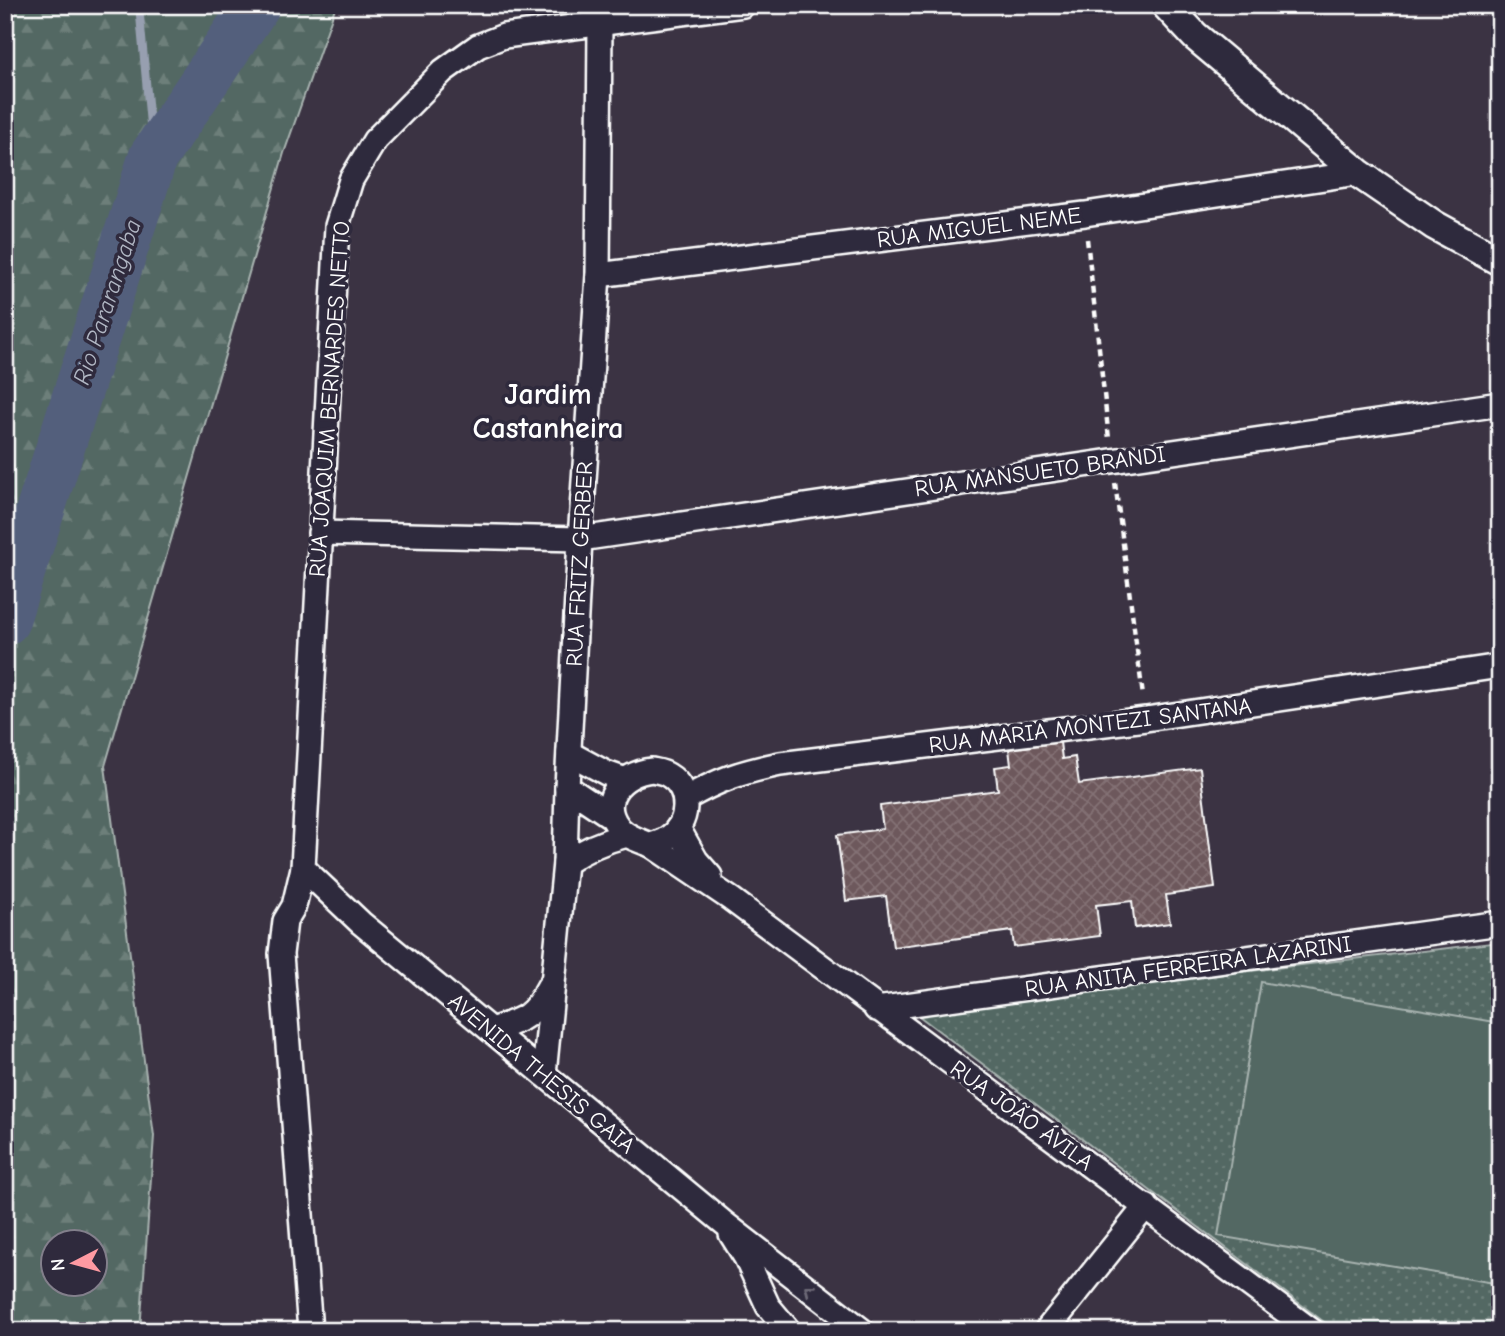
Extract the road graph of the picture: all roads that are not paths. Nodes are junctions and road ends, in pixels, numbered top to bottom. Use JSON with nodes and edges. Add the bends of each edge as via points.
{"nodes":[{"id":1,"x":743,"y":5,"type":"edge"},
{"id":2,"x":1166,"y":5,"type":"edge"},
{"id":3,"x":600,"y":25,"type":"junction"},
{"id":4,"x":1358,"y":173,"type":"junction"},
{"id":5,"x":1500,"y":261,"type":"edge"},
{"id":6,"x":598,"y":275,"type":"junction"},
{"id":7,"x":1500,"y":404,"type":"edge"},
{"id":8,"x":320,"y":533,"type":"junction"},
{"id":9,"x":580,"y":539,"type":"junction"},
{"id":10,"x":1500,"y":666,"type":"edge"},
{"id":11,"x":569,"y":753,"type":"junction"},
{"id":12,"x":623,"y":779,"type":"junction"},
{"id":13,"x":567,"y":788,"type":"junction"},
{"id":14,"x":685,"y":799,"type":"junction"},
{"id":15,"x":612,"y":817,"type":"junction"},
{"id":16,"x":678,"y":828,"type":"junction"},
{"id":17,"x":627,"y":835,"type":"junction"},
{"id":18,"x":651,"y":845,"type":"junction"},
{"id":19,"x":565,"y":863,"type":"junction"},
{"id":20,"x":303,"y":868,"type":"junction"},
{"id":21,"x":731,"y":899,"type":"junction"},
{"id":22,"x":1500,"y":923,"type":"edge"},
{"id":23,"x":554,"y":977,"type":"junction"},
{"id":24,"x":876,"y":1009,"type":"junction"},
{"id":25,"x":491,"y":1030,"type":"junction"},
{"id":26,"x":544,"y":1074,"type":"junction"},
{"id":27,"x":1146,"y":1206,"type":"junction"},
{"id":28,"x":724,"y":1223,"type":"junction"},
{"id":29,"x":310,"y":1331,"type":"edge"},
{"id":30,"x":789,"y":1331,"type":"edge"},
{"id":31,"x":863,"y":1331,"type":"edge"},
{"id":32,"x":1046,"y":1331,"type":"edge"},
{"id":33,"x":1312,"y":1331,"type":"edge"}],
"edges":[{"from":1,"to":3,"type":"street","name":"RUA JOAQUIM BERNARDES NETTO"},
{"from":2,"to":4,"type":"street","via":[[1195,36]]},
{"from":3,"to":6,"type":"street","name":"RUA FRITZ GERBER"},
{"from":3,"to":8,"type":"street","name":"RUA JOAQUIM BERNARDES NETTO","via":[[504,36],[478,46],[443,71],[375,140],[351,180],[337,226]]},
{"from":4,"to":5,"type":"street","via":[[1434,225]]},
{"from":4,"to":6,"type":"street","name":"RUA MIGUEL NEME","via":[[1084,214]]},
{"from":6,"to":9,"type":"street","name":"RUA FRITZ GERBER"},
{"from":7,"to":9,"type":"street","name":"RUA MANSUETO BRANDI"},
{"from":8,"to":9,"type":"street","name":"RUA MANSUETO BRANDI"},
{"from":8,"to":20,"type":"street","name":"RUA JOAQUIM BERNARDES NETTO"},
{"from":9,"to":11,"type":"street","name":"RUA FRITZ GERBER"},
{"from":10,"to":14,"type":"street","name":"RUA MARIA MONTEZI SANTANA","via":[[1146,719],[780,764],[741,772]]},
{"from":11,"to":12,"type":"street"},
{"from":11,"to":13,"type":"street","name":"RUA FRITZ GERBER"},
{"from":12,"to":14,"type":"street","via":[[638,771],[667,774],[679,784]]},
{"from":12,"to":15,"type":"street","via":[[614,791]]},
{"from":13,"to":15,"type":"street"},
{"from":13,"to":19,"type":"street","name":"RUA FRITZ GERBER"},
{"from":14,"to":16,"type":"street","via":[[685,814]]},
{"from":15,"to":17,"type":"street"},
{"from":16,"to":18,"type":"street"},
{"from":16,"to":21,"type":"street","name":"RUA JOÃO ÁVILA","via":[[695,860]]},
{"from":17,"to":18,"type":"street"},
{"from":17,"to":19,"type":"street","via":[[587,848]]},
{"from":18,"to":21,"type":"street","name":"RUA JOÃO ÁVILA"},
{"from":19,"to":23,"type":"street","name":"RUA FRITZ GERBER"},
{"from":20,"to":25,"type":"street","name":"AVENIDA THESIS GAIA","via":[[361,923]]},
{"from":20,"to":29,"type":"street","name":"RUA JOAQUIM BERNARDES NETTO","via":[[285,922],[281,954]]},
{"from":21,"to":24,"type":"street","name":"RUA JOÃO ÁVILA"},
{"from":22,"to":24,"type":"street","name":"RUA ANITA FERREIRA LAZARINI"},
{"from":23,"to":25,"type":"street","name":"RUA FRITZ GERBER","via":[[537,1008],[523,1020]]},
{"from":23,"to":26,"type":"street","name":"RUA FRITZ GERBER"},
{"from":24,"to":27,"type":"street","name":"RUA JOÃO ÁVILA"},
{"from":25,"to":26,"type":"street","name":"AVENIDA THESIS GAIA"},
{"from":26,"to":28,"type":"street","name":"AVENIDA THESIS GAIA"},
{"from":27,"to":32,"type":"street"},
{"from":27,"to":33,"type":"street","name":"RUA JOÃO ÁVILA"},
{"from":28,"to":30,"type":"street","name":"AVENIDA THESIS GAIA","via":[[768,1306]]},
{"from":31,"to":28,"type":"street","name":"AVENIDA THESIS GAIA","one_way":true}]}
